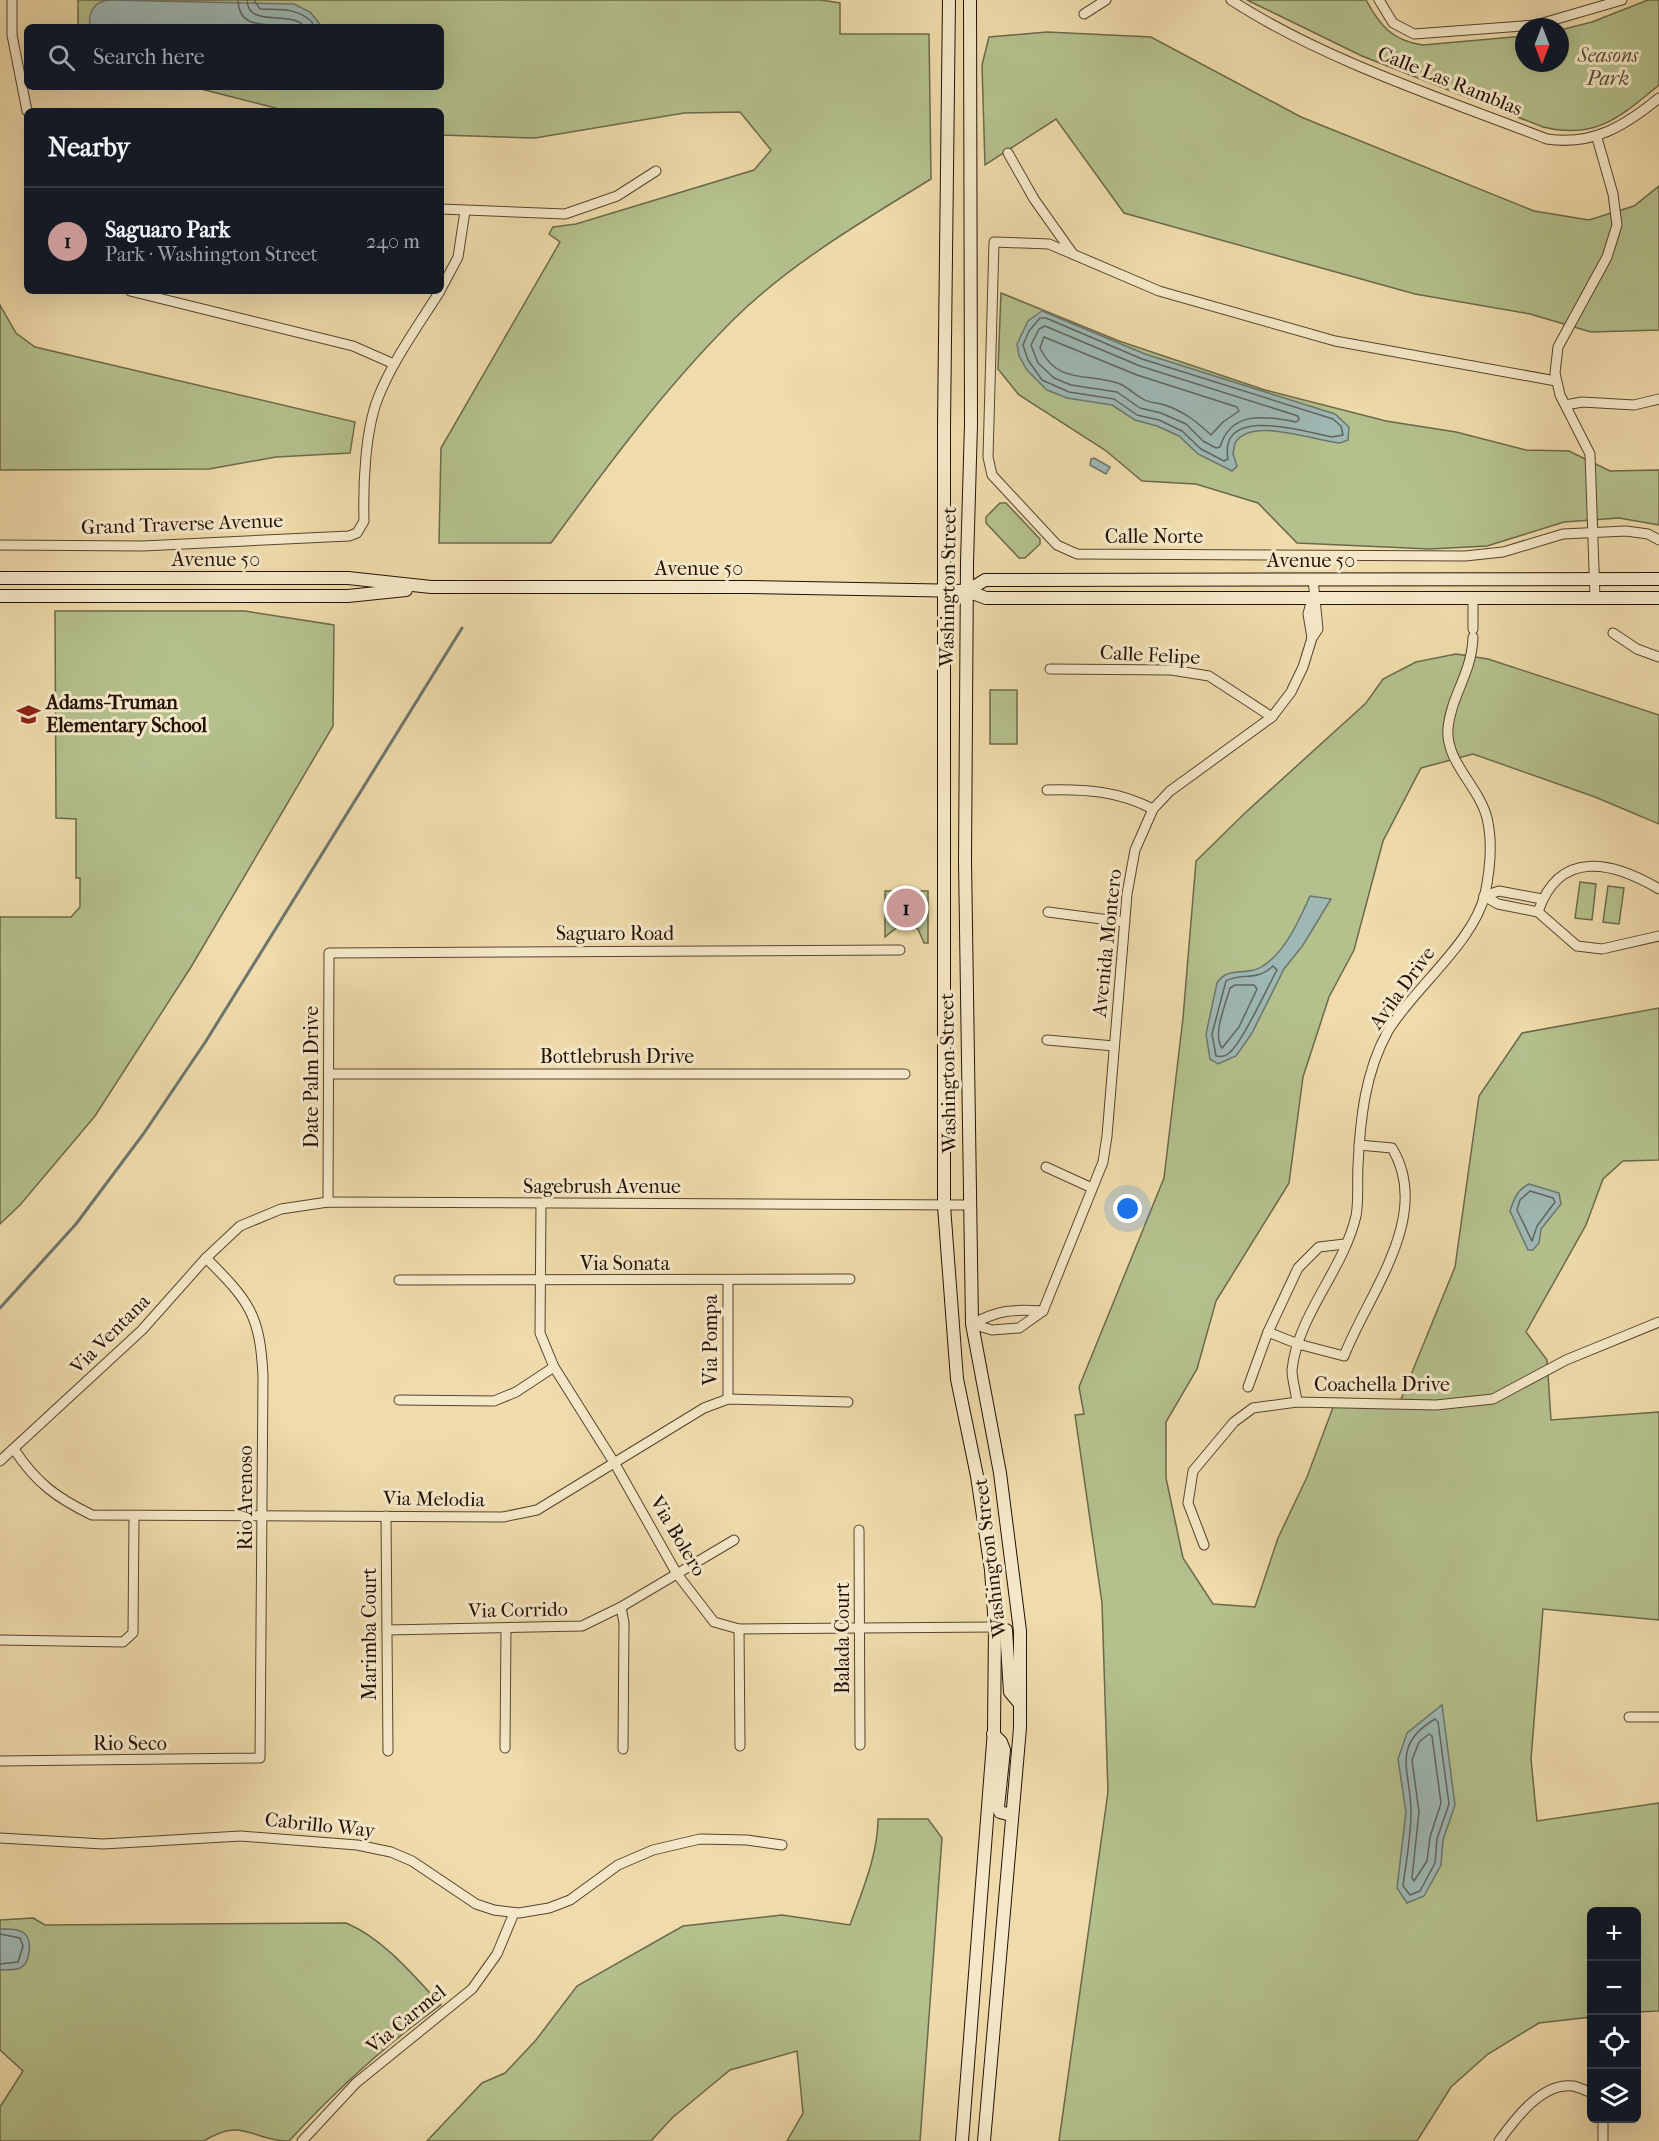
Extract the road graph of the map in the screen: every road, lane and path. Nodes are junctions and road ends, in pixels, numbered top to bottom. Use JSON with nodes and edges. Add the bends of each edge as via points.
{"nodes":[{"id":1,"x":12,"y":0,"type":"edge"},
{"id":2,"x":949,"y":0,"type":"edge"},
{"id":3,"x":970,"y":0,"type":"edge"},
{"id":4,"x":1106,"y":0,"type":"edge"},
{"id":5,"x":1230,"y":0,"type":"edge"},
{"id":6,"x":1379,"y":0,"type":"edge"},
{"id":7,"x":1622,"y":0,"type":"edge"},
{"id":8,"x":1084,"y":14,"type":"dead end"},
{"id":9,"x":1659,"y":98,"type":"edge"},
{"id":10,"x":26,"y":108,"type":"edge"},
{"id":11,"x":1597,"y":138,"type":"junction"},
{"id":12,"x":1008,"y":153,"type":"dead end"},
{"id":13,"x":656,"y":171,"type":"dead end"},
{"id":14,"x":444,"y":209,"type":"edge"},
{"id":15,"x":465,"y":211,"type":"junction"},
{"id":16,"x":1074,"y":255,"type":"junction"},
{"id":17,"x":444,"y":283,"type":"edge"},
{"id":18,"x":142,"y":294,"type":"edge"},
{"id":19,"x":438,"y":294,"type":"edge"},
{"id":20,"x":394,"y":364,"type":"junction"},
{"id":21,"x":1556,"y":381,"type":"junction"},
{"id":22,"x":1659,"y":399,"type":"edge"},
{"id":23,"x":1566,"y":405,"type":"junction"},
{"id":24,"x":1593,"y":532,"type":"junction"},
{"id":25,"x":1659,"y":540,"type":"edge"},
{"id":26,"x":0,"y":545,"type":"edge"},
{"id":27,"x":0,"y":578,"type":"edge"},
{"id":28,"x":1313,"y":579,"type":"junction"},
{"id":29,"x":1595,"y":579,"type":"junction"},
{"id":30,"x":1659,"y":579,"type":"edge"},
{"id":31,"x":431,"y":587,"type":"junction"},
{"id":32,"x":967,"y":591,"type":"junction"},
{"id":33,"x":944,"y":592,"type":"junction"},
{"id":34,"x":0,"y":596,"type":"edge"},
{"id":35,"x":1313,"y":598,"type":"junction"},
{"id":36,"x":1473,"y":598,"type":"junction"},
{"id":37,"x":1595,"y":598,"type":"junction"},
{"id":38,"x":1659,"y":598,"type":"edge"},
{"id":39,"x":1613,"y":633,"type":"dead end"},
{"id":40,"x":1659,"y":657,"type":"edge"},
{"id":41,"x":1050,"y":669,"type":"dead end"},
{"id":42,"x":1272,"y":717,"type":"junction"},
{"id":43,"x":1047,"y":790,"type":"dead end"},
{"id":44,"x":1153,"y":809,"type":"junction"},
{"id":45,"x":1659,"y":889,"type":"edge"},
{"id":46,"x":1484,"y":897,"type":"junction"},
{"id":47,"x":1542,"y":899,"type":"junction"},
{"id":48,"x":1048,"y":912,"type":"dead end"},
{"id":49,"x":1538,"y":912,"type":"junction"},
{"id":50,"x":1125,"y":922,"type":"junction"},
{"id":51,"x":1659,"y":936,"type":"edge"},
{"id":52,"x":900,"y":950,"type":"dead end"},
{"id":53,"x":329,"y":952,"type":"joint"},
{"id":54,"x":1047,"y":1040,"type":"dead end"},
{"id":55,"x":1114,"y":1046,"type":"junction"},
{"id":56,"x":329,"y":1074,"type":"junction"},
{"id":57,"x":905,"y":1074,"type":"dead end"},
{"id":58,"x":1359,"y":1145,"type":"junction"},
{"id":59,"x":1046,"y":1167,"type":"dead end"},
{"id":60,"x":1092,"y":1188,"type":"junction"},
{"id":61,"x":328,"y":1202,"type":"junction"},
{"id":62,"x":541,"y":1204,"type":"junction"},
{"id":63,"x":968,"y":1205,"type":"junction"},
{"id":64,"x":944,"y":1206,"type":"junction"},
{"id":65,"x":240,"y":1226,"type":"joint"},
{"id":66,"x":1346,"y":1245,"type":"junction"},
{"id":67,"x":206,"y":1258,"type":"junction"},
{"id":68,"x":850,"y":1279,"type":"dead end"},
{"id":69,"x":399,"y":1280,"type":"dead end"},
{"id":70,"x":538,"y":1281,"type":"junction"},
{"id":71,"x":728,"y":1281,"type":"junction"},
{"id":72,"x":1043,"y":1311,"type":"junction"},
{"id":73,"x":1659,"y":1322,"type":"edge"},
{"id":74,"x":972,"y":1324,"type":"junction"},
{"id":75,"x":1268,"y":1332,"type":"junction"},
{"id":76,"x":1298,"y":1344,"type":"junction"},
{"id":77,"x":554,"y":1367,"type":"junction"},
{"id":78,"x":1248,"y":1387,"type":"dead end"},
{"id":79,"x":728,"y":1399,"type":"junction"},
{"id":80,"x":399,"y":1400,"type":"dead end"},
{"id":81,"x":848,"y":1402,"type":"dead end"},
{"id":82,"x":1297,"y":1402,"type":"junction"},
{"id":83,"x":14,"y":1449,"type":"junction"},
{"id":84,"x":0,"y":1461,"type":"edge"},
{"id":85,"x":615,"y":1464,"type":"junction"},
{"id":86,"x":263,"y":1516,"type":"junction"},
{"id":87,"x":386,"y":1516,"type":"junction"},
{"id":88,"x":134,"y":1517,"type":"junction"},
{"id":89,"x":859,"y":1530,"type":"dead end"},
{"id":90,"x":734,"y":1540,"type":"dead end"},
{"id":91,"x":1204,"y":1545,"type":"dead end"},
{"id":92,"x":677,"y":1574,"type":"junction"},
{"id":93,"x":621,"y":1607,"type":"junction"},
{"id":94,"x":995,"y":1627,"type":"junction"},
{"id":95,"x":507,"y":1629,"type":"junction"},
{"id":96,"x":739,"y":1629,"type":"junction"},
{"id":97,"x":860,"y":1629,"type":"junction"},
{"id":98,"x":387,"y":1630,"type":"junction"},
{"id":99,"x":0,"y":1640,"type":"edge"},
{"id":100,"x":1020,"y":1704,"type":"junction"},
{"id":101,"x":1629,"y":1717,"type":"dead end"},
{"id":102,"x":1659,"y":1717,"type":"edge"},
{"id":103,"x":993,"y":1734,"type":"junction"},
{"id":104,"x":860,"y":1745,"type":"dead end"},
{"id":105,"x":740,"y":1746,"type":"dead end"},
{"id":106,"x":505,"y":1748,"type":"dead end"},
{"id":107,"x":623,"y":1749,"type":"dead end"},
{"id":108,"x":388,"y":1751,"type":"dead end"},
{"id":109,"x":260,"y":1758,"type":"joint"},
{"id":110,"x":0,"y":1761,"type":"edge"},
{"id":111,"x":1011,"y":1815,"type":"junction"},
{"id":112,"x":0,"y":1838,"type":"edge"},
{"id":113,"x":782,"y":1845,"type":"dead end"},
{"id":114,"x":514,"y":1913,"type":"junction"},
{"id":115,"x":1587,"y":2091,"type":"edge"},
{"id":116,"x":1604,"y":2123,"type":"edge"},
{"id":117,"x":302,"y":2141,"type":"edge"},
{"id":118,"x":962,"y":2141,"type":"edge"},
{"id":119,"x":984,"y":2141,"type":"edge"},
{"id":120,"x":1499,"y":2141,"type":"edge"},
{"id":121,"x":1603,"y":2141,"type":"edge"}],
"edges":[{"from":1,"to":10,"type":"street","via":[[12,34]]},
{"from":2,"to":33,"type":"main road","name":"Washington Street"},
{"from":3,"to":32,"type":"main road","name":"Washington Street","via":[[971,424]]},
{"from":4,"to":8,"type":"street"},
{"from":5,"to":11,"type":"street","name":"Calle Las Ramblas","via":[[1257,17],[1382,75],[1547,138]]},
{"from":6,"to":7,"type":"street","via":[[1393,23],[1414,34],[1536,25]]},
{"from":9,"to":11,"type":"street","name":"Calle Las Ramblas"},
{"from":11,"to":21,"type":"street","via":[[1613,194],[1617,225],[1607,257],[1558,347]]},
{"from":12,"to":16,"type":"street","via":[[1034,199]]},
{"from":13,"to":15,"type":"street","via":[[617,196],[565,214]]},
{"from":14,"to":15,"type":"street"},
{"from":15,"to":17,"type":"street","via":[[458,257]]},
{"from":16,"to":21,"type":"street","name":"Calle Norte","via":[[1159,291],[1335,341]]},
{"from":16,"to":24,"type":"street","name":"Calle Norte","via":[[1049,244],[994,242],[990,466],[992,475],[1057,545],[1077,554],[1465,556],[1503,552],[1563,534]]},
{"from":18,"to":20,"type":"street","via":[[353,346]]},
{"from":19,"to":20,"type":"street"},
{"from":20,"to":26,"type":"street","name":"Grand Traverse Avenue","via":[[373,415],[362,528],[349,536],[143,546]]},
{"from":21,"to":23,"type":"street"},
{"from":22,"to":23,"type":"street","via":[[1634,405]]},
{"from":23,"to":24,"type":"street","via":[[1590,454]]},
{"from":24,"to":25,"type":"street","name":"Calle Norte","via":[[1626,531]]},
{"from":24,"to":29,"type":"street"},
{"from":27,"to":31,"type":"main road","name":"Avenue 50","via":[[348,578]]},
{"from":28,"to":29,"type":"main road","name":"Avenue 50"},
{"from":28,"to":32,"type":"main road","name":"Avenue 50","via":[[985,579]]},
{"from":28,"to":35,"type":"street","name":"Avenida Montero"},
{"from":29,"to":30,"type":"main road","name":"Avenue 50"},
{"from":29,"to":37,"type":"street"},
{"from":31,"to":33,"type":"main road","name":"Avenue 50","via":[[748,587]]},
{"from":31,"to":34,"type":"main road","name":"Avenue 50","via":[[348,596]]},
{"from":32,"to":33,"type":"main road","name":"Avenue 50"},
{"from":32,"to":35,"type":"main road","name":"Avenue 50","via":[[986,598]]},
{"from":32,"to":63,"type":"main road","name":"Washington Street"},
{"from":33,"to":64,"type":"main road","name":"Washington Street"},
{"from":35,"to":36,"type":"main road","name":"Avenue 50"},
{"from":35,"to":42,"type":"street","name":"Avenida Montero","via":[[1318,629],[1303,668]]},
{"from":36,"to":37,"type":"main road","name":"Avenue 50"},
{"from":36,"to":46,"type":"street","name":"Avila Drive","via":[[1471,662],[1448,728],[1451,754],[1486,817],[1491,848]]},
{"from":37,"to":38,"type":"main road","name":"Avenue 50"},
{"from":39,"to":40,"type":"street","via":[[1637,649]]},
{"from":41,"to":42,"type":"street","name":"Calle Felipe","via":[[1171,670],[1209,676]]},
{"from":42,"to":44,"type":"street","name":"Avenida Montero","via":[[1170,791]]},
{"from":43,"to":44,"type":"street","via":[[1093,789],[1130,797]]},
{"from":44,"to":50,"type":"street","name":"Avenida Montero","via":[[1135,850]]},
{"from":45,"to":47,"type":"street","via":[[1626,872],[1583,865],[1559,875]]},
{"from":46,"to":47,"type":"street","via":[[1499,891]]},
{"from":46,"to":49,"type":"street"},
{"from":46,"to":58,"type":"street","name":"Avila Drive","via":[[1464,934],[1389,1030],[1366,1086]]},
{"from":47,"to":49,"type":"street"},
{"from":48,"to":50,"type":"street"},
{"from":49,"to":51,"type":"street","via":[[1577,946],[1602,949]]},
{"from":50,"to":55,"type":"street","name":"Avenida Montero"},
{"from":52,"to":53,"type":"street","name":"Saguaro Road"},
{"from":53,"to":56,"type":"street","name":"Date Palm Drive"},
{"from":54,"to":55,"type":"street"},
{"from":55,"to":60,"type":"street","name":"Avenida Montero","via":[[1103,1162]]},
{"from":56,"to":57,"type":"street","name":"Bottlebrush Drive"},
{"from":56,"to":61,"type":"street","name":"Date Palm Drive"},
{"from":58,"to":66,"type":"street","name":"Avila Drive","via":[[1356,1215]]},
{"from":58,"to":76,"type":"street","via":[[1392,1148],[1401,1164],[1404,1206],[1397,1243],[1344,1356]]},
{"from":59,"to":60,"type":"street"},
{"from":60,"to":72,"type":"street","name":"Avenida Montero"},
{"from":61,"to":62,"type":"street","name":"Sagebrush Avenue"},
{"from":61,"to":65,"type":"street","name":"Sagebrush Avenue","via":[[281,1209]]},
{"from":62,"to":64,"type":"street","name":"Sagebrush Avenue"},
{"from":62,"to":70,"type":"street","name":"Via Bolero"},
{"from":63,"to":64,"type":"street","name":"Sagebrush Avenue"},
{"from":63,"to":74,"type":"main road","name":"Washington Street"},
{"from":64,"to":94,"type":"main road","name":"Washington Street","via":[[957,1379],[979,1488]]},
{"from":65,"to":67,"type":"street","name":"Via Ventana"},
{"from":66,"to":75,"type":"street","via":[[1319,1247],[1298,1268]]},
{"from":66,"to":76,"type":"street","name":"Avila Drive"},
{"from":67,"to":83,"type":"street","name":"Via Ventana","via":[[142,1330]]},
{"from":67,"to":86,"type":"street","name":"Rio Arenoso","via":[[234,1286],[251,1311],[261,1338]]},
{"from":68,"to":71,"type":"street","name":"Via Sonata"},
{"from":69,"to":70,"type":"street","name":"Via Sonata"},
{"from":70,"to":71,"type":"street","name":"Via Sonata"},
{"from":70,"to":77,"type":"street","name":"Via Bolero","via":[[540,1333]]},
{"from":71,"to":79,"type":"street","name":"Via Pompa"},
{"from":72,"to":74,"type":"street","via":[[996,1311]]},
{"from":72,"to":74,"type":"street","via":[[1019,1328],[992,1330]]},
{"from":73,"to":82,"type":"street","name":"Coachella Drive","via":[[1566,1360],[1493,1399],[1436,1405]]},
{"from":74,"to":100,"type":"main road","name":"Washington Street","via":[[1001,1484],[1020,1631]]},
{"from":75,"to":76,"type":"street"},
{"from":75,"to":78,"type":"street"},
{"from":76,"to":82,"type":"street","name":"Avila Drive","via":[[1292,1372]]},
{"from":77,"to":80,"type":"street","via":[[516,1392],[494,1401]]},
{"from":77,"to":85,"type":"street","name":"Via Bolero"},
{"from":79,"to":81,"type":"street","name":"Via Melodia"},
{"from":79,"to":85,"type":"street","name":"Via Melodia","via":[[704,1408]]},
{"from":82,"to":91,"type":"street","name":"Coachella Drive","via":[[1253,1408],[1234,1422],[1193,1471],[1188,1503]]},
{"from":83,"to":84,"type":"street","name":"Via Ventana"},
{"from":83,"to":88,"type":"street","name":"Via Melodia","via":[[28,1470],[58,1498],[92,1515]]},
{"from":85,"to":87,"type":"street","name":"Via Melodia","via":[[537,1510],[515,1516]]},
{"from":85,"to":92,"type":"street","name":"Via Bolero"},
{"from":86,"to":87,"type":"street","name":"Via Melodia"},
{"from":86,"to":88,"type":"street","name":"Via Melodia"},
{"from":86,"to":109,"type":"street","name":"Rio Arenoso"},
{"from":87,"to":98,"type":"street","name":"Marimba Court"},
{"from":88,"to":99,"type":"street","via":[[133,1633],[123,1642]]},
{"from":89,"to":97,"type":"street","name":"Balada Court"},
{"from":90,"to":92,"type":"street","name":"Via Corrido"},
{"from":92,"to":93,"type":"street","name":"Via Corrido"},
{"from":92,"to":96,"type":"street","name":"Via Bolero","via":[[714,1622]]},
{"from":93,"to":95,"type":"street","name":"Via Corrido","via":[[582,1626]]},
{"from":93,"to":107,"type":"street"},
{"from":94,"to":97,"type":"street","name":"Via Bolero"},
{"from":94,"to":100,"type":"main road","via":[[1006,1630],[1010,1692]]},
{"from":94,"to":103,"type":"main road","name":"Washington Street"},
{"from":95,"to":98,"type":"street","name":"Via Corrido"},
{"from":95,"to":106,"type":"street"},
{"from":96,"to":97,"type":"street","name":"Via Bolero"},
{"from":96,"to":105,"type":"street"},
{"from":97,"to":104,"type":"street","name":"Balada Court"},
{"from":98,"to":108,"type":"street","name":"Marimba Court"},
{"from":100,"to":111,"type":"main road","name":"Washington Street"},
{"from":101,"to":102,"type":"street"},
{"from":103,"to":111,"type":"main road","via":[[1004,1750],[998,1808]]},
{"from":103,"to":118,"type":"main road","name":"Washington Street"},
{"from":109,"to":110,"type":"street","name":"Rio Seco"},
{"from":111,"to":119,"type":"main road","name":"Washington Street"},
{"from":112,"to":114,"type":"street","name":"Cabrillo Way","via":[[103,1844],[241,1836],[357,1845],[402,1856],[467,1899]]},
{"from":113,"to":114,"type":"street","name":"Cabrillo Way","via":[[700,1839],[653,1850],[618,1865],[561,1904]]},
{"from":114,"to":117,"type":"street","name":"Via Carmel","via":[[497,1954],[472,1989],[356,2083]]},
{"from":115,"to":120,"type":"street","via":[[1572,2086],[1546,2091]]},
{"from":116,"to":121,"type":"street"}]}
